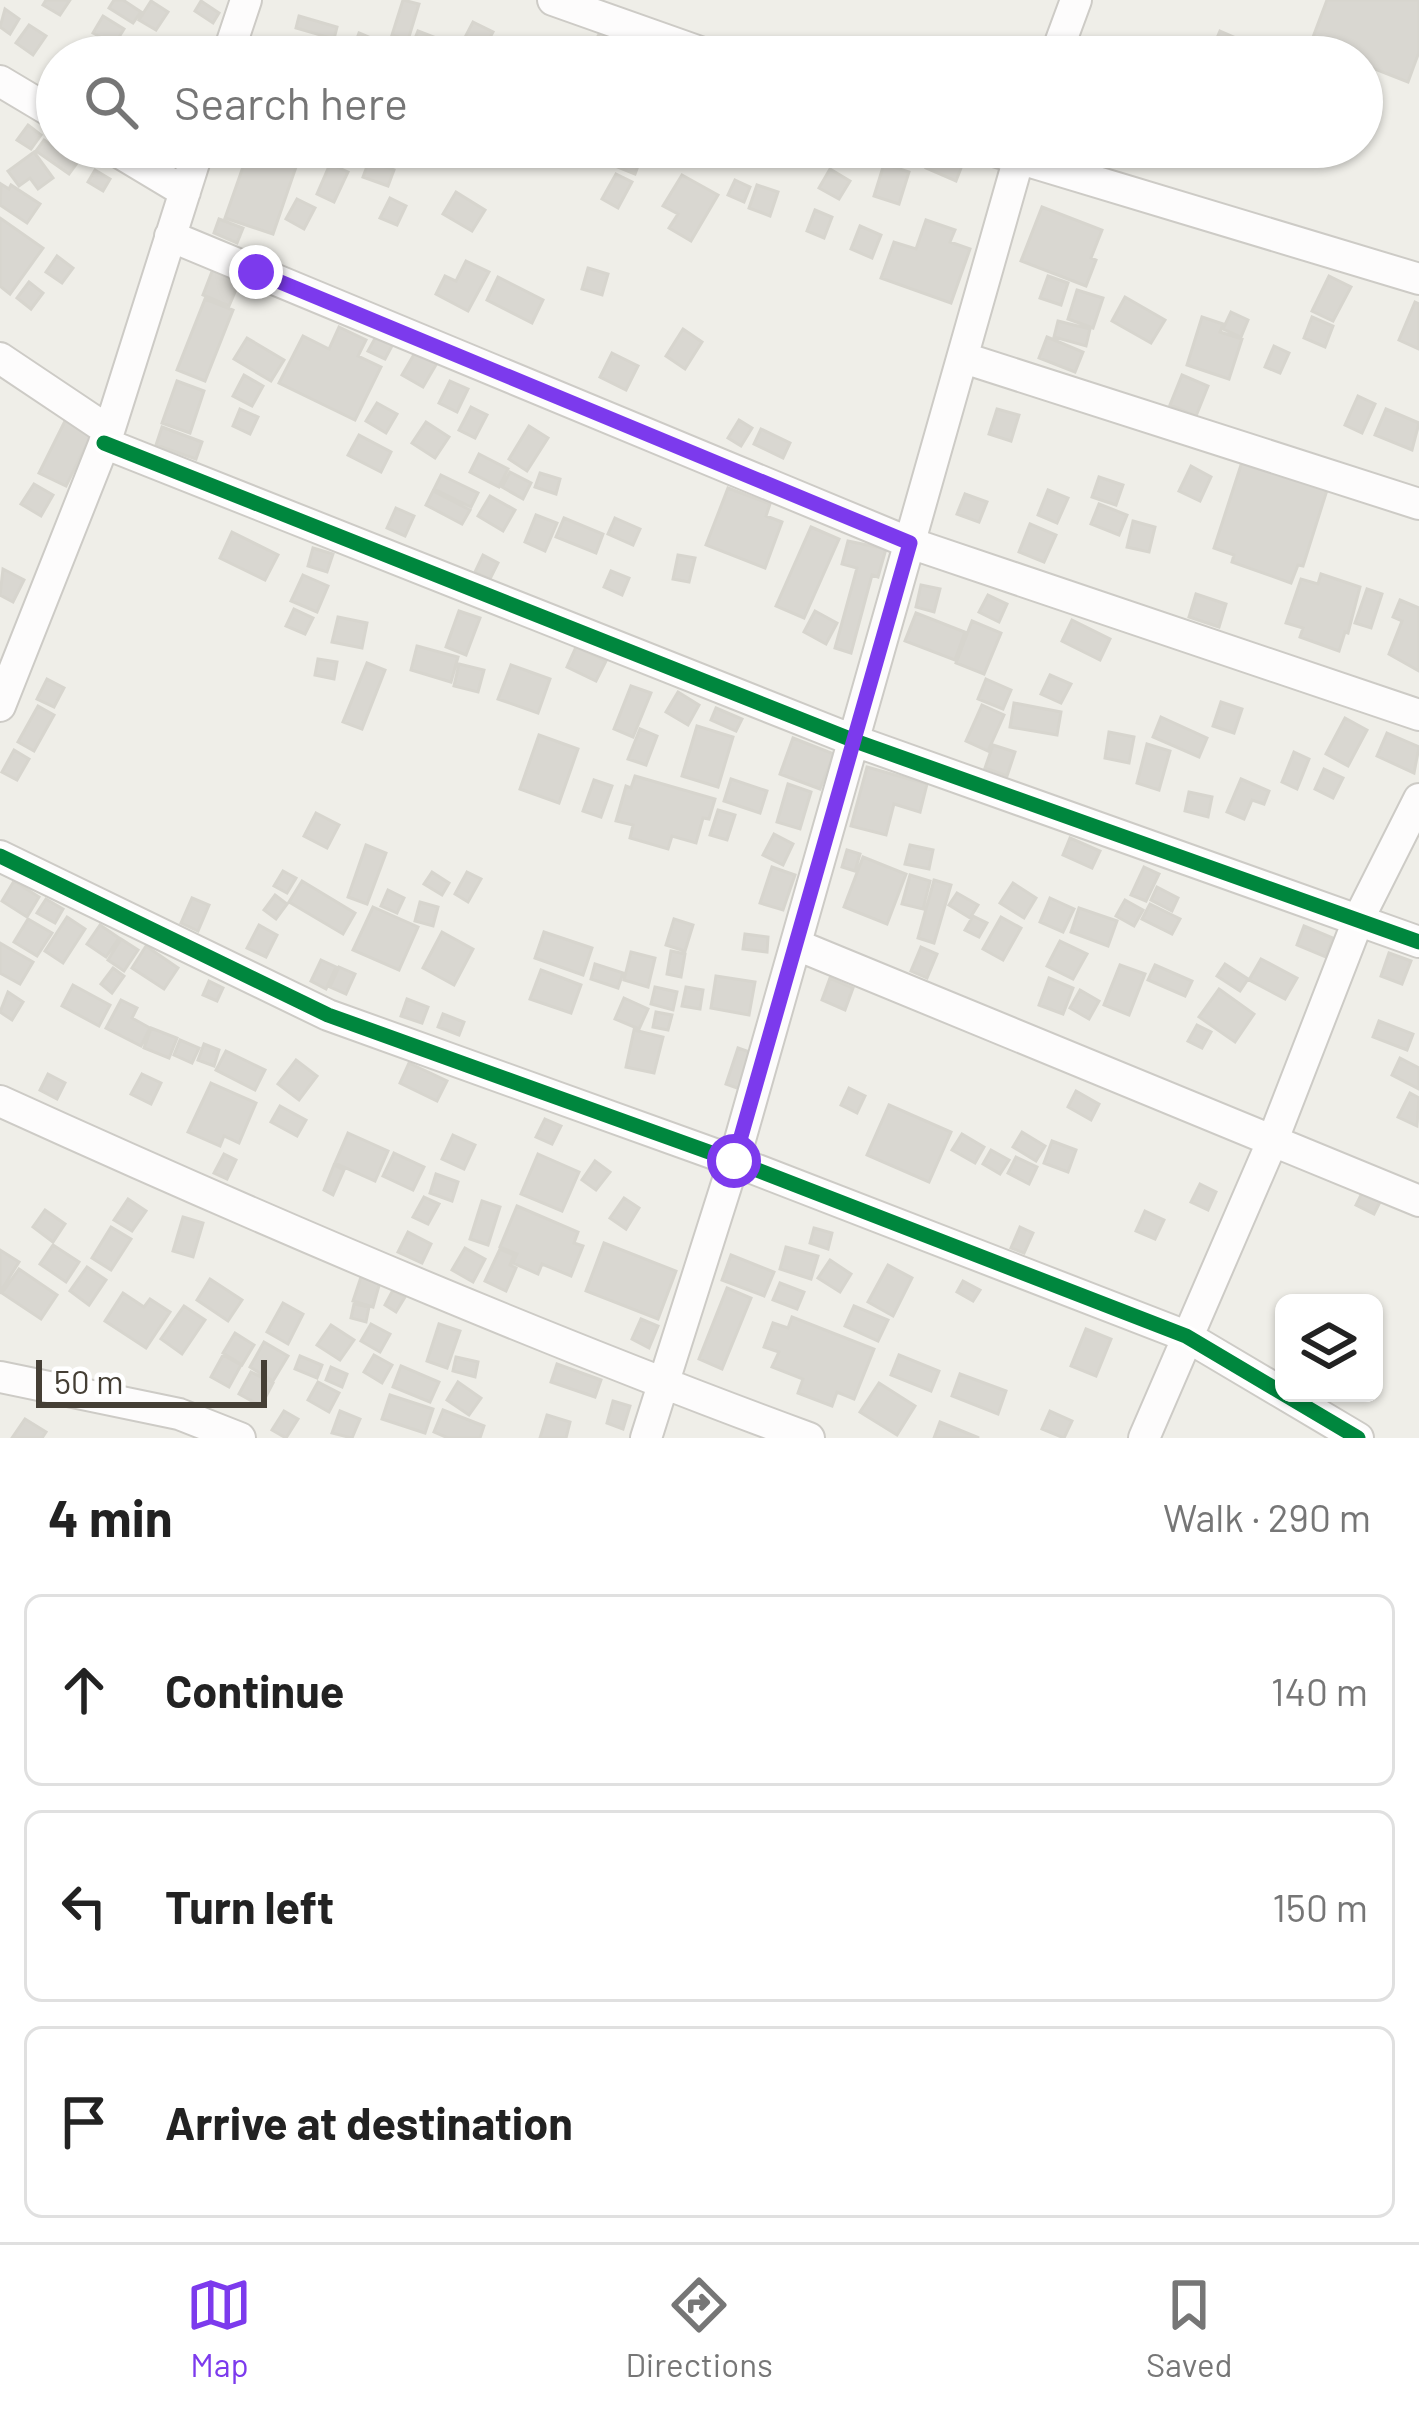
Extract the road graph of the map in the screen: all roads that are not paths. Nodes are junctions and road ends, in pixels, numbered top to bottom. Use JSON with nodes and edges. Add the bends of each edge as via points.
{"nodes":[{"id":1,"x":246,"y":0,"type":"edge"},
{"id":2,"x":553,"y":0,"type":"edge"},
{"id":3,"x":1076,"y":0,"type":"edge"},
{"id":4,"x":234,"y":36,"type":"edge"},
{"id":5,"x":655,"y":36,"type":"edge"},
{"id":6,"x":1063,"y":36,"type":"edge"},
{"id":7,"x":0,"y":81,"type":"edge"},
{"id":8,"x":36,"y":102,"type":"edge"},
{"id":9,"x":145,"y":168,"type":"edge"},
{"id":10,"x":192,"y":168,"type":"edge"},
{"id":11,"x":1016,"y":168,"type":"edge"},
{"id":12,"x":1068,"y":168,"type":"edge"},
{"id":13,"x":185,"y":192,"type":"junction"},
{"id":14,"x":170,"y":236,"type":"junction"},
{"id":15,"x":1419,"y":279,"type":"edge"},
{"id":16,"x":0,"y":358,"type":"edge"},
{"id":17,"x":964,"y":358,"type":"junction"},
{"id":18,"x":106,"y":437,"type":"junction"},
{"id":19,"x":1419,"y":504,"type":"edge"},
{"id":20,"x":910,"y":543,"type":"junction"},
{"id":21,"x":0,"y":706,"type":"edge"},
{"id":22,"x":1419,"y":715,"type":"edge"},
{"id":23,"x":855,"y":741,"type":"junction"},
{"id":24,"x":1419,"y":799,"type":"edge"},
{"id":25,"x":0,"y":856,"type":"edge"},
{"id":26,"x":1359,"y":918,"type":"junction"},
{"id":27,"x":1419,"y":942,"type":"edge"},
{"id":28,"x":797,"y":945,"type":"junction"},
{"id":29,"x":0,"y":1101,"type":"edge"},
{"id":30,"x":1272,"y":1142,"type":"junction"},
{"id":31,"x":734,"y":1161,"type":"junction"},
{"id":32,"x":1419,"y":1201,"type":"edge"},
{"id":33,"x":1186,"y":1336,"type":"junction"},
{"id":34,"x":0,"y":1377,"type":"edge"},
{"id":35,"x":664,"y":1384,"type":"junction"},
{"id":36,"x":240,"y":1438,"type":"edge"},
{"id":37,"x":646,"y":1438,"type":"edge"},
{"id":38,"x":809,"y":1438,"type":"edge"},
{"id":39,"x":1144,"y":1438,"type":"edge"},
{"id":40,"x":1358,"y":1438,"type":"edge"}],
"edges":[{"from":1,"to":4,"type":"street"},
{"from":2,"to":5,"type":"street"},
{"from":3,"to":6,"type":"street"},
{"from":7,"to":8,"type":"street"},
{"from":9,"to":13,"type":"street"},
{"from":10,"to":13,"type":"street"},
{"from":11,"to":17,"type":"street"},
{"from":12,"to":15,"type":"street"},
{"from":13,"to":14,"type":"street"},
{"from":14,"to":18,"type":"street"},
{"from":14,"to":20,"type":"street"},
{"from":16,"to":18,"type":"street"},
{"from":17,"to":19,"type":"street"},
{"from":17,"to":20,"type":"street"},
{"from":18,"to":21,"type":"street"},
{"from":18,"to":23,"type":"street"},
{"from":20,"to":22,"type":"street"},
{"from":20,"to":23,"type":"street"},
{"from":23,"to":26,"type":"street"},
{"from":23,"to":28,"type":"street"},
{"from":24,"to":26,"type":"street"},
{"from":25,"to":31,"type":"street","via":[[328,1015]]},
{"from":26,"to":27,"type":"street"},
{"from":26,"to":30,"type":"street"},
{"from":28,"to":30,"type":"street"},
{"from":28,"to":31,"type":"street"},
{"from":29,"to":35,"type":"street","via":[[266,1222]]},
{"from":30,"to":32,"type":"street"},
{"from":30,"to":33,"type":"street"},
{"from":31,"to":33,"type":"street"},
{"from":31,"to":35,"type":"street"},
{"from":33,"to":39,"type":"street"},
{"from":33,"to":40,"type":"street"},
{"from":34,"to":36,"type":"street","via":[[179,1414]]},
{"from":35,"to":37,"type":"street"},
{"from":35,"to":38,"type":"street"}]}
